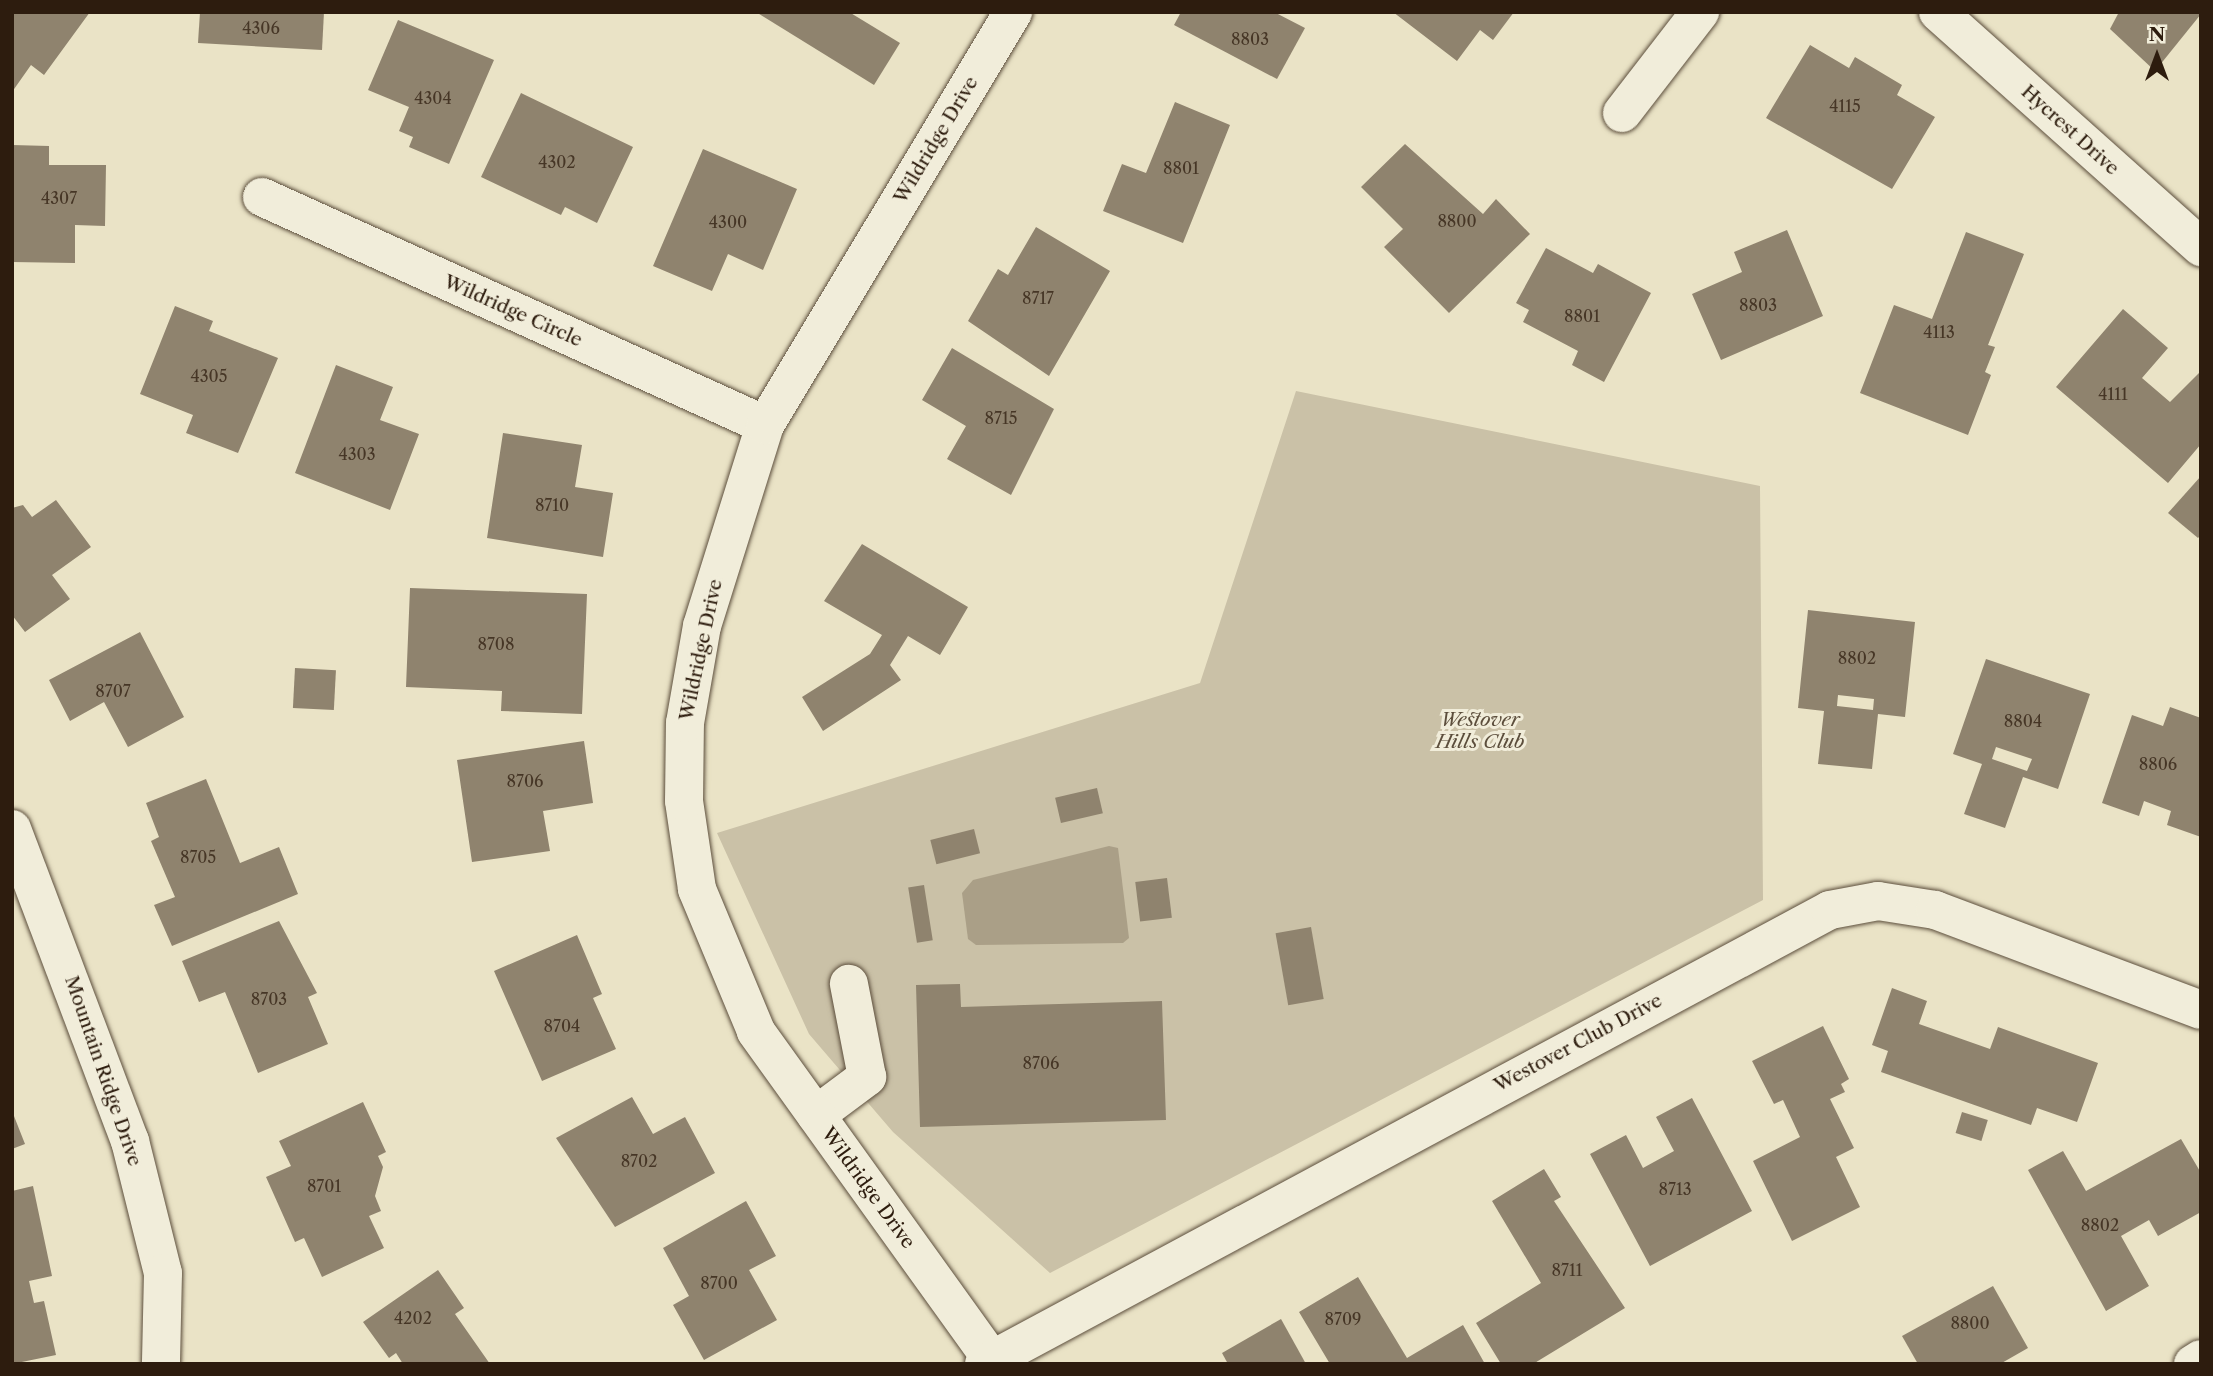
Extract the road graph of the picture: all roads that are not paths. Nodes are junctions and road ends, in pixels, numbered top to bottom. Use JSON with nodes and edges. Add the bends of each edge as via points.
{"nodes":[{"id":1,"x":1013,"y":12,"type":"edge"},
{"id":2,"x":1700,"y":12,"type":"edge"},
{"id":3,"x":1938,"y":12,"type":"edge"},
{"id":4,"x":1622,"y":113,"type":"dead end"},
{"id":5,"x":262,"y":197,"type":"dead end"},
{"id":6,"x":2201,"y":247,"type":"edge"},
{"id":7,"x":765,"y":425,"type":"junction"},
{"id":8,"x":12,"y":829,"type":"edge"},
{"id":9,"x":849,"y":984,"type":"dead end"},
{"id":10,"x":2201,"y":1010,"type":"edge"},
{"id":11,"x":816,"y":1115,"type":"junction"},
{"id":12,"x":2201,"y":1359,"type":"edge"},
{"id":13,"x":988,"y":1362,"type":"edge"},
{"id":14,"x":161,"y":1364,"type":"edge"},
{"id":15,"x":2193,"y":1364,"type":"edge"}],
"edges":[{"from":1,"to":7,"type":"street","name":"Wildridge Drive"},
{"from":2,"to":4,"type":"street"},
{"from":3,"to":6,"type":"street","name":"Hycrest Drive"},
{"from":5,"to":7,"type":"street","name":"Wildridge Circle"},
{"from":7,"to":11,"type":"street","name":"Wildridge Drive","via":[[702,626],[685,723],[684,801],[697,889],[756,1031]]},
{"from":8,"to":14,"type":"street","name":"Mountain Ridge Drive","via":[[130,1142],[163,1273]]},
{"from":9,"to":11,"type":"street","via":[[867,1077]]},
{"from":10,"to":13,"type":"street","name":"Westover Club Drive","via":[[1935,910],[1878,901],[1829,910]]},
{"from":11,"to":13,"type":"street","name":"Wildridge Drive"},
{"from":12,"to":15,"type":"street"}]}
